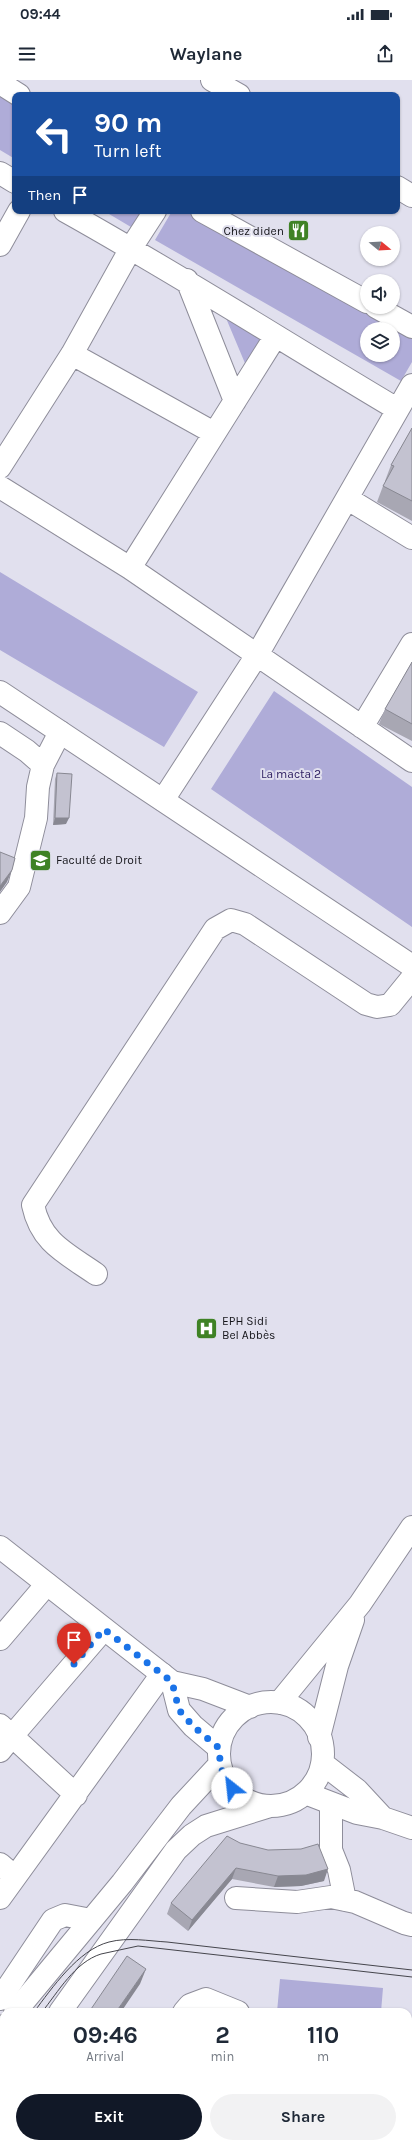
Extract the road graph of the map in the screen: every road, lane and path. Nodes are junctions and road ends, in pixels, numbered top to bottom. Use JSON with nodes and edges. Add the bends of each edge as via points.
{"nodes":[{"id":1,"x":0,"y":83,"type":"edge"},
{"id":2,"x":14,"y":92,"type":"edge"},
{"id":3,"x":0,"y":173,"type":"edge"},
{"id":4,"x":12,"y":180,"type":"edge"},
{"id":5,"x":400,"y":189,"type":"edge"},
{"id":6,"x":412,"y":196,"type":"edge"},
{"id":7,"x":17,"y":214,"type":"edge"},
{"id":8,"x":70,"y":214,"type":"edge"},
{"id":9,"x":153,"y":214,"type":"edge"},
{"id":10,"x":207,"y":214,"type":"edge"},
{"id":11,"x":0,"y":245,"type":"edge"},
{"id":12,"x":131,"y":248,"type":"junction"},
{"id":13,"x":187,"y":280,"type":"junction"},
{"id":14,"x":360,"y":298,"type":"edge"},
{"id":15,"x":389,"y":314,"type":"edge"},
{"id":16,"x":412,"y":327,"type":"edge"},
{"id":17,"x":275,"y":337,"type":"junction"},
{"id":18,"x":72,"y":354,"type":"junction"},
{"id":19,"x":412,"y":385,"type":"edge"},
{"id":20,"x":235,"y":401,"type":"junction"},
{"id":21,"x":397,"y":409,"type":"junction"},
{"id":22,"x":214,"y":434,"type":"junction"},
{"id":23,"x":0,"y":467,"type":"edge"},
{"id":24,"x":0,"y":487,"type":"edge"},
{"id":25,"x":348,"y":499,"type":"junction"},
{"id":26,"x":412,"y":538,"type":"edge"},
{"id":27,"x":130,"y":568,"type":"junction"},
{"id":28,"x":412,"y":644,"type":"edge"},
{"id":29,"x":257,"y":655,"type":"junction"},
{"id":30,"x":0,"y":692,"type":"edge"},
{"id":31,"x":362,"y":727,"type":"junction"},
{"id":32,"x":60,"y":732,"type":"junction"},
{"id":33,"x":0,"y":733,"type":"edge"},
{"id":34,"x":412,"y":761,"type":"edge"},
{"id":35,"x":43,"y":765,"type":"junction"},
{"id":36,"x":163,"y":800,"type":"junction"},
{"id":37,"x":0,"y":913,"type":"edge"},
{"id":38,"x":412,"y":966,"type":"edge"},
{"id":39,"x":412,"y":978,"type":"edge"},
{"id":40,"x":96,"y":1274,"type":"dead end"},
{"id":41,"x":412,"y":1527,"type":"edge"},
{"id":42,"x":0,"y":1547,"type":"edge"},
{"id":43,"x":47,"y":1584,"type":"junction"},
{"id":44,"x":360,"y":1604,"type":"junction"},
{"id":45,"x":104,"y":1629,"type":"junction"},
{"id":46,"x":0,"y":1639,"type":"edge"},
{"id":47,"x":167,"y":1678,"type":"junction"},
{"id":48,"x":279,"y":1703,"type":"junction"},
{"id":49,"x":250,"y":1707,"type":"junction"},
{"id":50,"x":319,"y":1736,"type":"junction"},
{"id":51,"x":4,"y":1737,"type":"edge"},
{"id":52,"x":219,"y":1756,"type":"junction"},
{"id":53,"x":322,"y":1763,"type":"junction"},
{"id":54,"x":304,"y":1794,"type":"junction"},
{"id":55,"x":76,"y":1795,"type":"junction"},
{"id":56,"x":331,"y":1804,"type":"junction"},
{"id":57,"x":270,"y":1806,"type":"junction"},
{"id":58,"x":383,"y":1818,"type":"junction"},
{"id":59,"x":412,"y":1828,"type":"edge"},
{"id":60,"x":8,"y":1871,"type":"edge"},
{"id":61,"x":0,"y":1898,"type":"edge"},
{"id":62,"x":236,"y":1898,"type":"dead end"},
{"id":63,"x":345,"y":1900,"type":"junction"},
{"id":64,"x":91,"y":1920,"type":"junction"},
{"id":65,"x":412,"y":1925,"type":"edge"},
{"id":66,"x":0,"y":1999,"type":"edge"},
{"id":67,"x":18,"y":2008,"type":"edge"},
{"id":68,"x":63,"y":2008,"type":"edge"},
{"id":69,"x":187,"y":2008,"type":"edge"},
{"id":70,"x":228,"y":2008,"type":"edge"}],
"edges":[{"from":1,"to":2,"type":"street"},
{"from":3,"to":4,"type":"street"},
{"from":5,"to":6,"type":"street"},
{"from":7,"to":11,"type":"street"},
{"from":8,"to":12,"type":"street"},
{"from":9,"to":12,"type":"street"},
{"from":10,"to":14,"type":"street"},
{"from":12,"to":13,"type":"street"},
{"from":12,"to":18,"type":"street"},
{"from":13,"to":17,"type":"street"},
{"from":13,"to":20,"type":"street"},
{"from":15,"to":16,"type":"street"},
{"from":17,"to":20,"type":"street"},
{"from":17,"to":21,"type":"street"},
{"from":18,"to":22,"type":"street"},
{"from":18,"to":23,"type":"street"},
{"from":19,"to":21,"type":"street"},
{"from":20,"to":22,"type":"street"},
{"from":21,"to":25,"type":"street"},
{"from":22,"to":27,"type":"street"},
{"from":24,"to":27,"type":"street"},
{"from":25,"to":26,"type":"street"},
{"from":25,"to":29,"type":"street"},
{"from":27,"to":29,"type":"street"},
{"from":28,"to":31,"type":"street"},
{"from":29,"to":31,"type":"street"},
{"from":29,"to":36,"type":"street"},
{"from":30,"to":32,"type":"street"},
{"from":31,"to":34,"type":"street"},
{"from":32,"to":35,"type":"street"},
{"from":32,"to":36,"type":"street"},
{"from":33,"to":35,"type":"street"},
{"from":35,"to":37,"type":"street","via":[[38,787],[36,818],[19,887]]},
{"from":36,"to":38,"type":"street"},
{"from":39,"to":40,"type":"street","via":[[390,1005],[377,1007],[366,1004],[245,924],[231,920],[215,929],[33,1205],[37,1222],[51,1243]]},
{"from":41,"to":44,"type":"street"},
{"from":42,"to":43,"type":"street"},
{"from":43,"to":45,"type":"street"},
{"from":43,"to":46,"type":"street"},
{"from":44,"to":48,"type":"street"},
{"from":44,"to":50,"type":"street","via":[[339,1660]]},
{"from":45,"to":47,"type":"street"},
{"from":45,"to":51,"type":"street"},
{"from":47,"to":49,"type":"street"},
{"from":47,"to":52,"type":"street","via":[[179,1710]]},
{"from":47,"to":55,"type":"street"},
{"from":48,"to":49,"type":"street","via":[[264,1703]]},
{"from":48,"to":50,"type":"street","via":[[304,1714]]},
{"from":49,"to":52,"type":"street","via":[[229,1723],[222,1735]]},
{"from":50,"to":53,"type":"street"},
{"from":51,"to":55,"type":"street"},
{"from":52,"to":57,"type":"street","via":[[226,1781],[237,1795],[253,1803]]},
{"from":52,"to":64,"type":"street"},
{"from":53,"to":54,"type":"street","via":[[312,1785]]},
{"from":53,"to":58,"type":"street","via":[[357,1790]]},
{"from":54,"to":56,"type":"street"},
{"from":54,"to":57,"type":"street","via":[[283,1805]]},
{"from":55,"to":60,"type":"street"},
{"from":56,"to":58,"type":"street","via":[[356,1813]]},
{"from":56,"to":63,"type":"street","via":[[331,1850],[339,1870]]},
{"from":57,"to":68,"type":"street","via":[[206,1826],[176,1850]]},
{"from":58,"to":59,"type":"street"},
{"from":60,"to":61,"type":"street"},
{"from":62,"to":63,"type":"street","via":[[298,1902],[331,1897]]},
{"from":63,"to":65,"type":"street"},
{"from":64,"to":66,"type":"street","via":[[65,1915],[53,1920]]},
{"from":64,"to":67,"type":"street"},
{"from":69,"to":70,"type":"street","via":[[206,1999]]}]}
